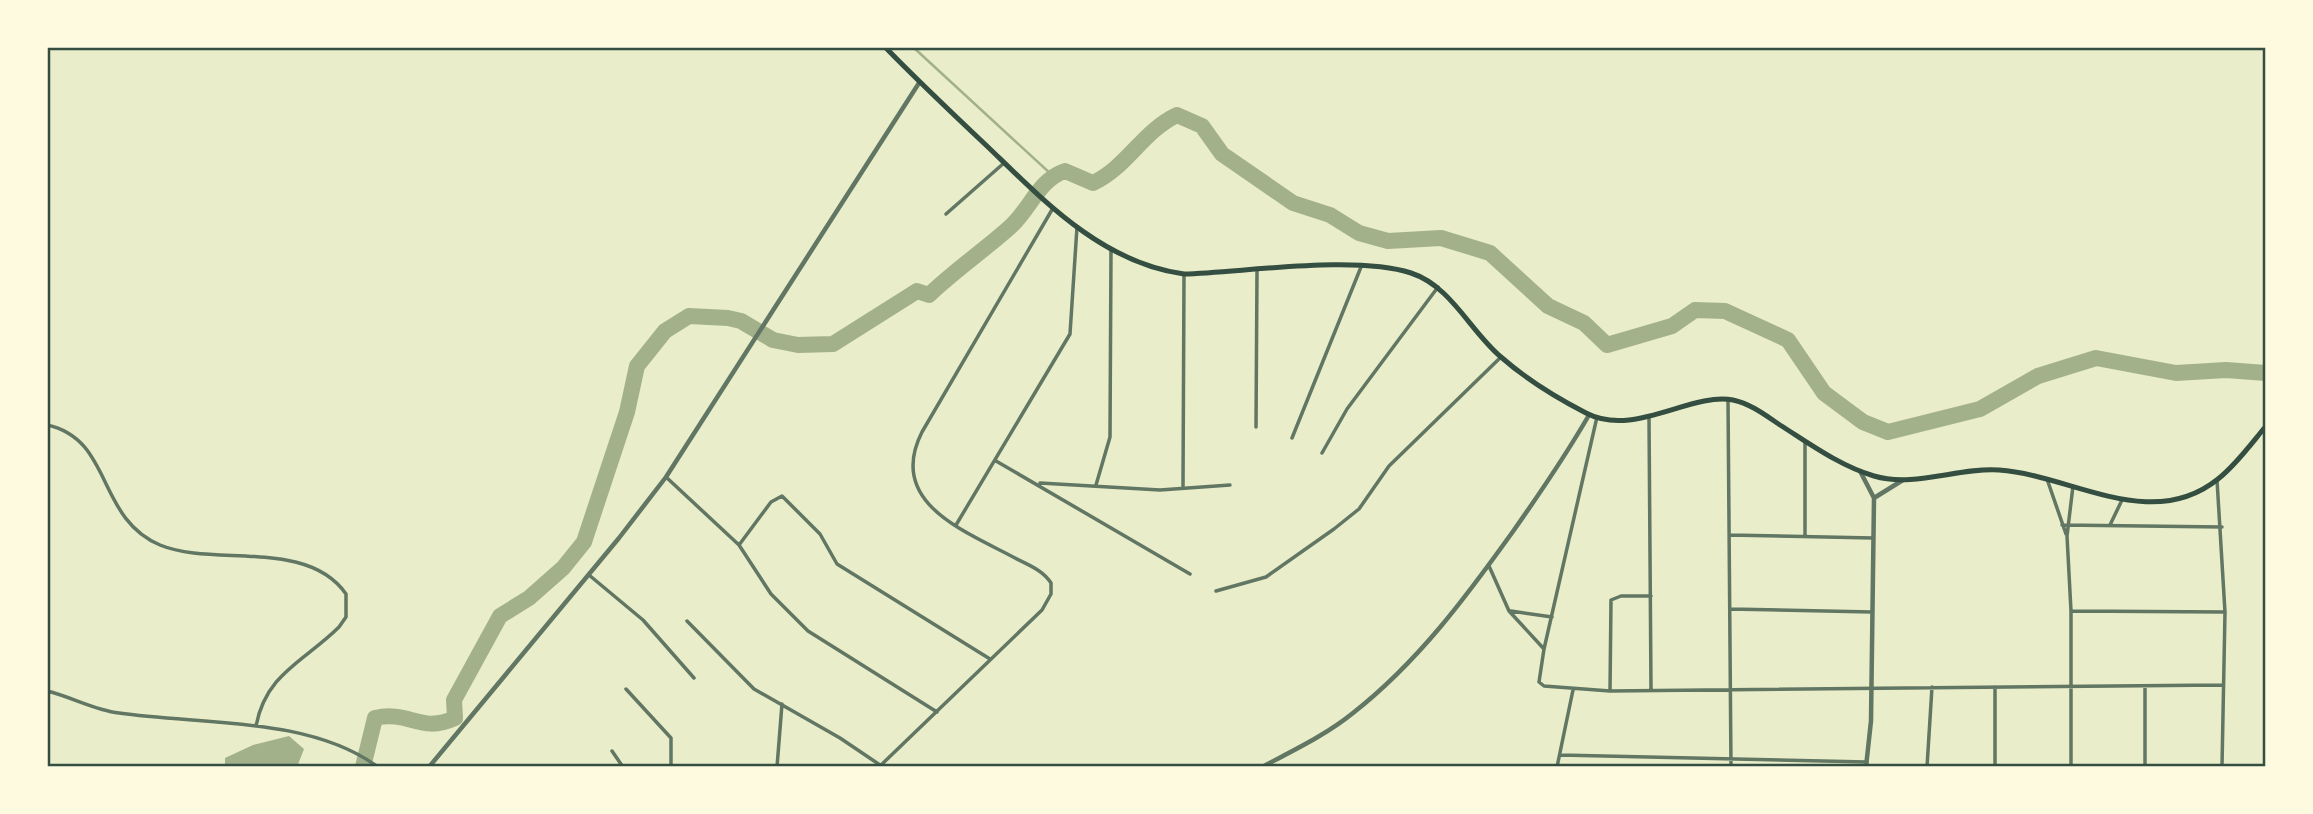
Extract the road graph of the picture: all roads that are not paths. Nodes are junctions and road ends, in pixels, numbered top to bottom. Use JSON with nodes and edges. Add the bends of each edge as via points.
{"nodes":[{"id":1,"x":885,"y":47,"type":"edge"},
{"id":2,"x":919,"y":83,"type":"junction"},
{"id":3,"x":1004,"y":163,"type":"junction"},
{"id":4,"x":1053,"y":208,"type":"junction"},
{"id":5,"x":946,"y":214,"type":"dead end"},
{"id":6,"x":1077,"y":227,"type":"junction"},
{"id":7,"x":1111,"y":251,"type":"junction"},
{"id":8,"x":1361,"y":267,"type":"junction"},
{"id":9,"x":1256,"y":271,"type":"junction"},
{"id":10,"x":1184,"y":274,"type":"junction"},
{"id":11,"x":1438,"y":287,"type":"junction"},
{"id":12,"x":1501,"y":357,"type":"junction"},
{"id":13,"x":1728,"y":399,"type":"junction"},
{"id":14,"x":1589,"y":415,"type":"junction"},
{"id":15,"x":1597,"y":417,"type":"junction"},
{"id":16,"x":1649,"y":417,"type":"junction"},
{"id":17,"x":47,"y":425,"type":"edge"},
{"id":18,"x":1255,"y":426,"type":"dead end"},
{"id":19,"x":2266,"y":426,"type":"edge"},
{"id":20,"x":1292,"y":438,"type":"dead end"},
{"id":21,"x":1805,"y":441,"type":"junction"},
{"id":22,"x":1322,"y":453,"type":"dead end"},
{"id":23,"x":995,"y":460,"type":"junction"},
{"id":24,"x":1859,"y":470,"type":"junction"},
{"id":25,"x":666,"y":477,"type":"junction"},
{"id":26,"x":2047,"y":479,"type":"junction"},
{"id":27,"x":1903,"y":480,"type":"junction"},
{"id":28,"x":2217,"y":480,"type":"junction"},
{"id":29,"x":1038,"y":483,"type":"junction"},
{"id":30,"x":1096,"y":485,"type":"junction"},
{"id":31,"x":1230,"y":485,"type":"dead end"},
{"id":32,"x":1183,"y":486,"type":"junction"},
{"id":33,"x":2073,"y":486,"type":"junction"},
{"id":34,"x":1874,"y":498,"type":"junction"},
{"id":35,"x":2122,"y":500,"type":"junction"},
{"id":36,"x":956,"y":525,"type":"junction"},
{"id":37,"x":2070,"y":525,"type":"junction"},
{"id":38,"x":2110,"y":525,"type":"junction"},
{"id":39,"x":2062,"y":526,"type":"junction"},
{"id":40,"x":2222,"y":527,"type":"junction"},
{"id":41,"x":1729,"y":535,"type":"junction"},
{"id":42,"x":2067,"y":536,"type":"junction"},
{"id":43,"x":1805,"y":537,"type":"junction"},
{"id":44,"x":1873,"y":538,"type":"junction"},
{"id":45,"x":739,"y":545,"type":"junction"},
{"id":46,"x":1489,"y":566,"type":"junction"},
{"id":47,"x":1191,"y":574,"type":"dead end"},
{"id":48,"x":589,"y":575,"type":"junction"},
{"id":49,"x":1216,"y":592,"type":"dead end"},
{"id":50,"x":1651,"y":596,"type":"junction"},
{"id":51,"x":1730,"y":609,"type":"junction"},
{"id":52,"x":1509,"y":611,"type":"junction"},
{"id":53,"x":2071,"y":611,"type":"junction"},
{"id":54,"x":2225,"y":611,"type":"junction"},
{"id":55,"x":1873,"y":612,"type":"junction"},
{"id":56,"x":1552,"y":617,"type":"junction"},
{"id":57,"x":687,"y":621,"type":"dead end"},
{"id":58,"x":1544,"y":649,"type":"junction"},
{"id":59,"x":990,"y":659,"type":"junction"},
{"id":60,"x":694,"y":678,"type":"dead end"},
{"id":61,"x":2145,"y":685,"type":"junction"},
{"id":62,"x":2222,"y":685,"type":"junction"},
{"id":63,"x":2071,"y":686,"type":"junction"},
{"id":64,"x":1872,"y":687,"type":"junction"},
{"id":65,"x":1932,"y":687,"type":"junction"},
{"id":66,"x":1995,"y":687,"type":"junction"},
{"id":67,"x":1731,"y":688,"type":"junction"},
{"id":68,"x":626,"y":689,"type":"dead end"},
{"id":69,"x":1573,"y":690,"type":"junction"},
{"id":70,"x":1651,"y":690,"type":"junction"},
{"id":71,"x":47,"y":691,"type":"edge"},
{"id":72,"x":1610,"y":691,"type":"junction"},
{"id":73,"x":782,"y":704,"type":"junction"},
{"id":74,"x":937,"y":712,"type":"junction"},
{"id":75,"x":256,"y":726,"type":"junction"},
{"id":76,"x":612,"y":751,"type":"dead end"},
{"id":77,"x":1560,"y":755,"type":"junction"},
{"id":78,"x":1731,"y":760,"type":"junction"},
{"id":79,"x":1866,"y":765,"type":"edge"},
{"id":80,"x":879,"y":766,"type":"edge"},
{"id":81,"x":378,"y":767,"type":"edge"},
{"id":82,"x":429,"y":767,"type":"edge"},
{"id":83,"x":623,"y":767,"type":"edge"},
{"id":84,"x":671,"y":767,"type":"edge"},
{"id":85,"x":777,"y":767,"type":"edge"},
{"id":86,"x":1262,"y":767,"type":"edge"},
{"id":87,"x":1557,"y":767,"type":"edge"},
{"id":88,"x":1731,"y":767,"type":"edge"},
{"id":89,"x":1927,"y":767,"type":"edge"},
{"id":90,"x":1995,"y":767,"type":"edge"},
{"id":91,"x":2071,"y":767,"type":"edge"},
{"id":92,"x":2145,"y":767,"type":"edge"},
{"id":93,"x":2222,"y":767,"type":"edge"}],
"edges":[{"from":1,"to":2,"type":"main road"},
{"from":2,"to":3,"type":"main road"},
{"from":2,"to":25,"type":"street"},
{"from":3,"to":4,"type":"main road"},
{"from":3,"to":5,"type":"street"},
{"from":4,"to":6,"type":"main road"},
{"from":4,"to":36,"type":"street","via":[[916,444],[912,469],[920,495]]},
{"from":6,"to":7,"type":"main road"},
{"from":6,"to":23,"type":"street","via":[[1070,334]]},
{"from":7,"to":10,"type":"main road","via":[[1160,271]]},
{"from":7,"to":30,"type":"street","via":[[1110,438]]},
{"from":8,"to":9,"type":"main road"},
{"from":8,"to":11,"type":"main road","via":[[1400,270]]},
{"from":8,"to":20,"type":"street"},
{"from":9,"to":10,"type":"main road"},
{"from":9,"to":18,"type":"street"},
{"from":10,"to":32,"type":"street"},
{"from":11,"to":12,"type":"main road"},
{"from":11,"to":22,"type":"street","via":[[1347,409]]},
{"from":12,"to":14,"type":"main road"},
{"from":12,"to":49,"type":"street","via":[[1389,467],[1359,509],[1266,577]]},
{"from":13,"to":16,"type":"main road"},
{"from":13,"to":21,"type":"main road","via":[[1754,408]]},
{"from":13,"to":41,"type":"street"},
{"from":14,"to":15,"type":"main road"},
{"from":14,"to":46,"type":"street"},
{"from":15,"to":16,"type":"main road"},
{"from":15,"to":56,"type":"street"},
{"from":16,"to":50,"type":"street"},
{"from":17,"to":75,"type":"street","via":[[83,443],[116,507],[153,542],[196,555],[276,558],[327,577],[346,594],[346,617],[276,679]]},
{"from":19,"to":28,"type":"main road"},
{"from":21,"to":24,"type":"main road"},
{"from":21,"to":43,"type":"street"},
{"from":23,"to":29,"type":"street"},
{"from":23,"to":36,"type":"street"},
{"from":24,"to":27,"type":"main road","via":[[1874,477]]},
{"from":24,"to":34,"type":"street"},
{"from":25,"to":45,"type":"street"},
{"from":25,"to":48,"type":"street"},
{"from":26,"to":27,"type":"main road","via":[[1973,470]]},
{"from":26,"to":33,"type":"main road"},
{"from":26,"to":39,"type":"street"},
{"from":27,"to":34,"type":"street"},
{"from":28,"to":35,"type":"main road","via":[[2172,501]]},
{"from":28,"to":40,"type":"street"},
{"from":29,"to":30,"type":"street"},
{"from":29,"to":47,"type":"street"},
{"from":30,"to":32,"type":"street","via":[[1160,490]]},
{"from":31,"to":32,"type":"street"},
{"from":33,"to":35,"type":"main road"},
{"from":33,"to":37,"type":"street"},
{"from":34,"to":44,"type":"street"},
{"from":35,"to":38,"type":"street"},
{"from":36,"to":59,"type":"street","via":[[1048,578],[1052,589],[1048,603]]},
{"from":37,"to":38,"type":"street"},
{"from":37,"to":39,"type":"street"},
{"from":37,"to":42,"type":"street"},
{"from":38,"to":40,"type":"street"},
{"from":39,"to":42,"type":"street"},
{"from":40,"to":54,"type":"street"},
{"from":41,"to":43,"type":"street"},
{"from":41,"to":51,"type":"street"},
{"from":42,"to":53,"type":"street"},
{"from":43,"to":44,"type":"street"},
{"from":44,"to":55,"type":"street"},
{"from":45,"to":59,"type":"street","via":[[771,502],[782,496],[820,534],[837,564]]},
{"from":45,"to":74,"type":"street","via":[[790,616]]},
{"from":46,"to":52,"type":"street"},
{"from":46,"to":86,"type":"street","via":[[1457,610],[1379,691],[1341,722]]},
{"from":48,"to":60,"type":"street","via":[[642,620]]},
{"from":48,"to":82,"type":"street"},
{"from":50,"to":70,"type":"street"},
{"from":50,"to":72,"type":"street","via":[[1611,600]]},
{"from":51,"to":55,"type":"street"},
{"from":51,"to":67,"type":"street"},
{"from":52,"to":56,"type":"street"},
{"from":52,"to":58,"type":"street"},
{"from":53,"to":54,"type":"street"},
{"from":53,"to":63,"type":"street"},
{"from":54,"to":62,"type":"street"},
{"from":55,"to":64,"type":"street"},
{"from":56,"to":58,"type":"street"},
{"from":57,"to":73,"type":"street","via":[[741,678]]},
{"from":58,"to":69,"type":"street","via":[[1539,682],[1549,688]]},
{"from":59,"to":74,"type":"street"},
{"from":61,"to":62,"type":"street"},
{"from":61,"to":63,"type":"street"},
{"from":61,"to":92,"type":"street"},
{"from":62,"to":93,"type":"street"},
{"from":63,"to":66,"type":"street"},
{"from":63,"to":91,"type":"street"},
{"from":64,"to":65,"type":"street"},
{"from":64,"to":67,"type":"street"},
{"from":64,"to":79,"type":"street"},
{"from":65,"to":66,"type":"street"},
{"from":65,"to":89,"type":"street"},
{"from":66,"to":90,"type":"street"},
{"from":67,"to":70,"type":"street"},
{"from":67,"to":78,"type":"street"},
{"from":68,"to":84,"type":"street","via":[[671,738]]},
{"from":69,"to":72,"type":"street"},
{"from":69,"to":77,"type":"street"},
{"from":70,"to":72,"type":"street"},
{"from":71,"to":75,"type":"street","via":[[117,713]]},
{"from":73,"to":80,"type":"street"},
{"from":73,"to":85,"type":"street"},
{"from":74,"to":80,"type":"street"},
{"from":75,"to":81,"type":"street","via":[[326,741],[357,752]]},
{"from":76,"to":83,"type":"street"},
{"from":77,"to":78,"type":"street"},
{"from":77,"to":87,"type":"street"},
{"from":78,"to":79,"type":"street"},
{"from":78,"to":88,"type":"street"}]}
